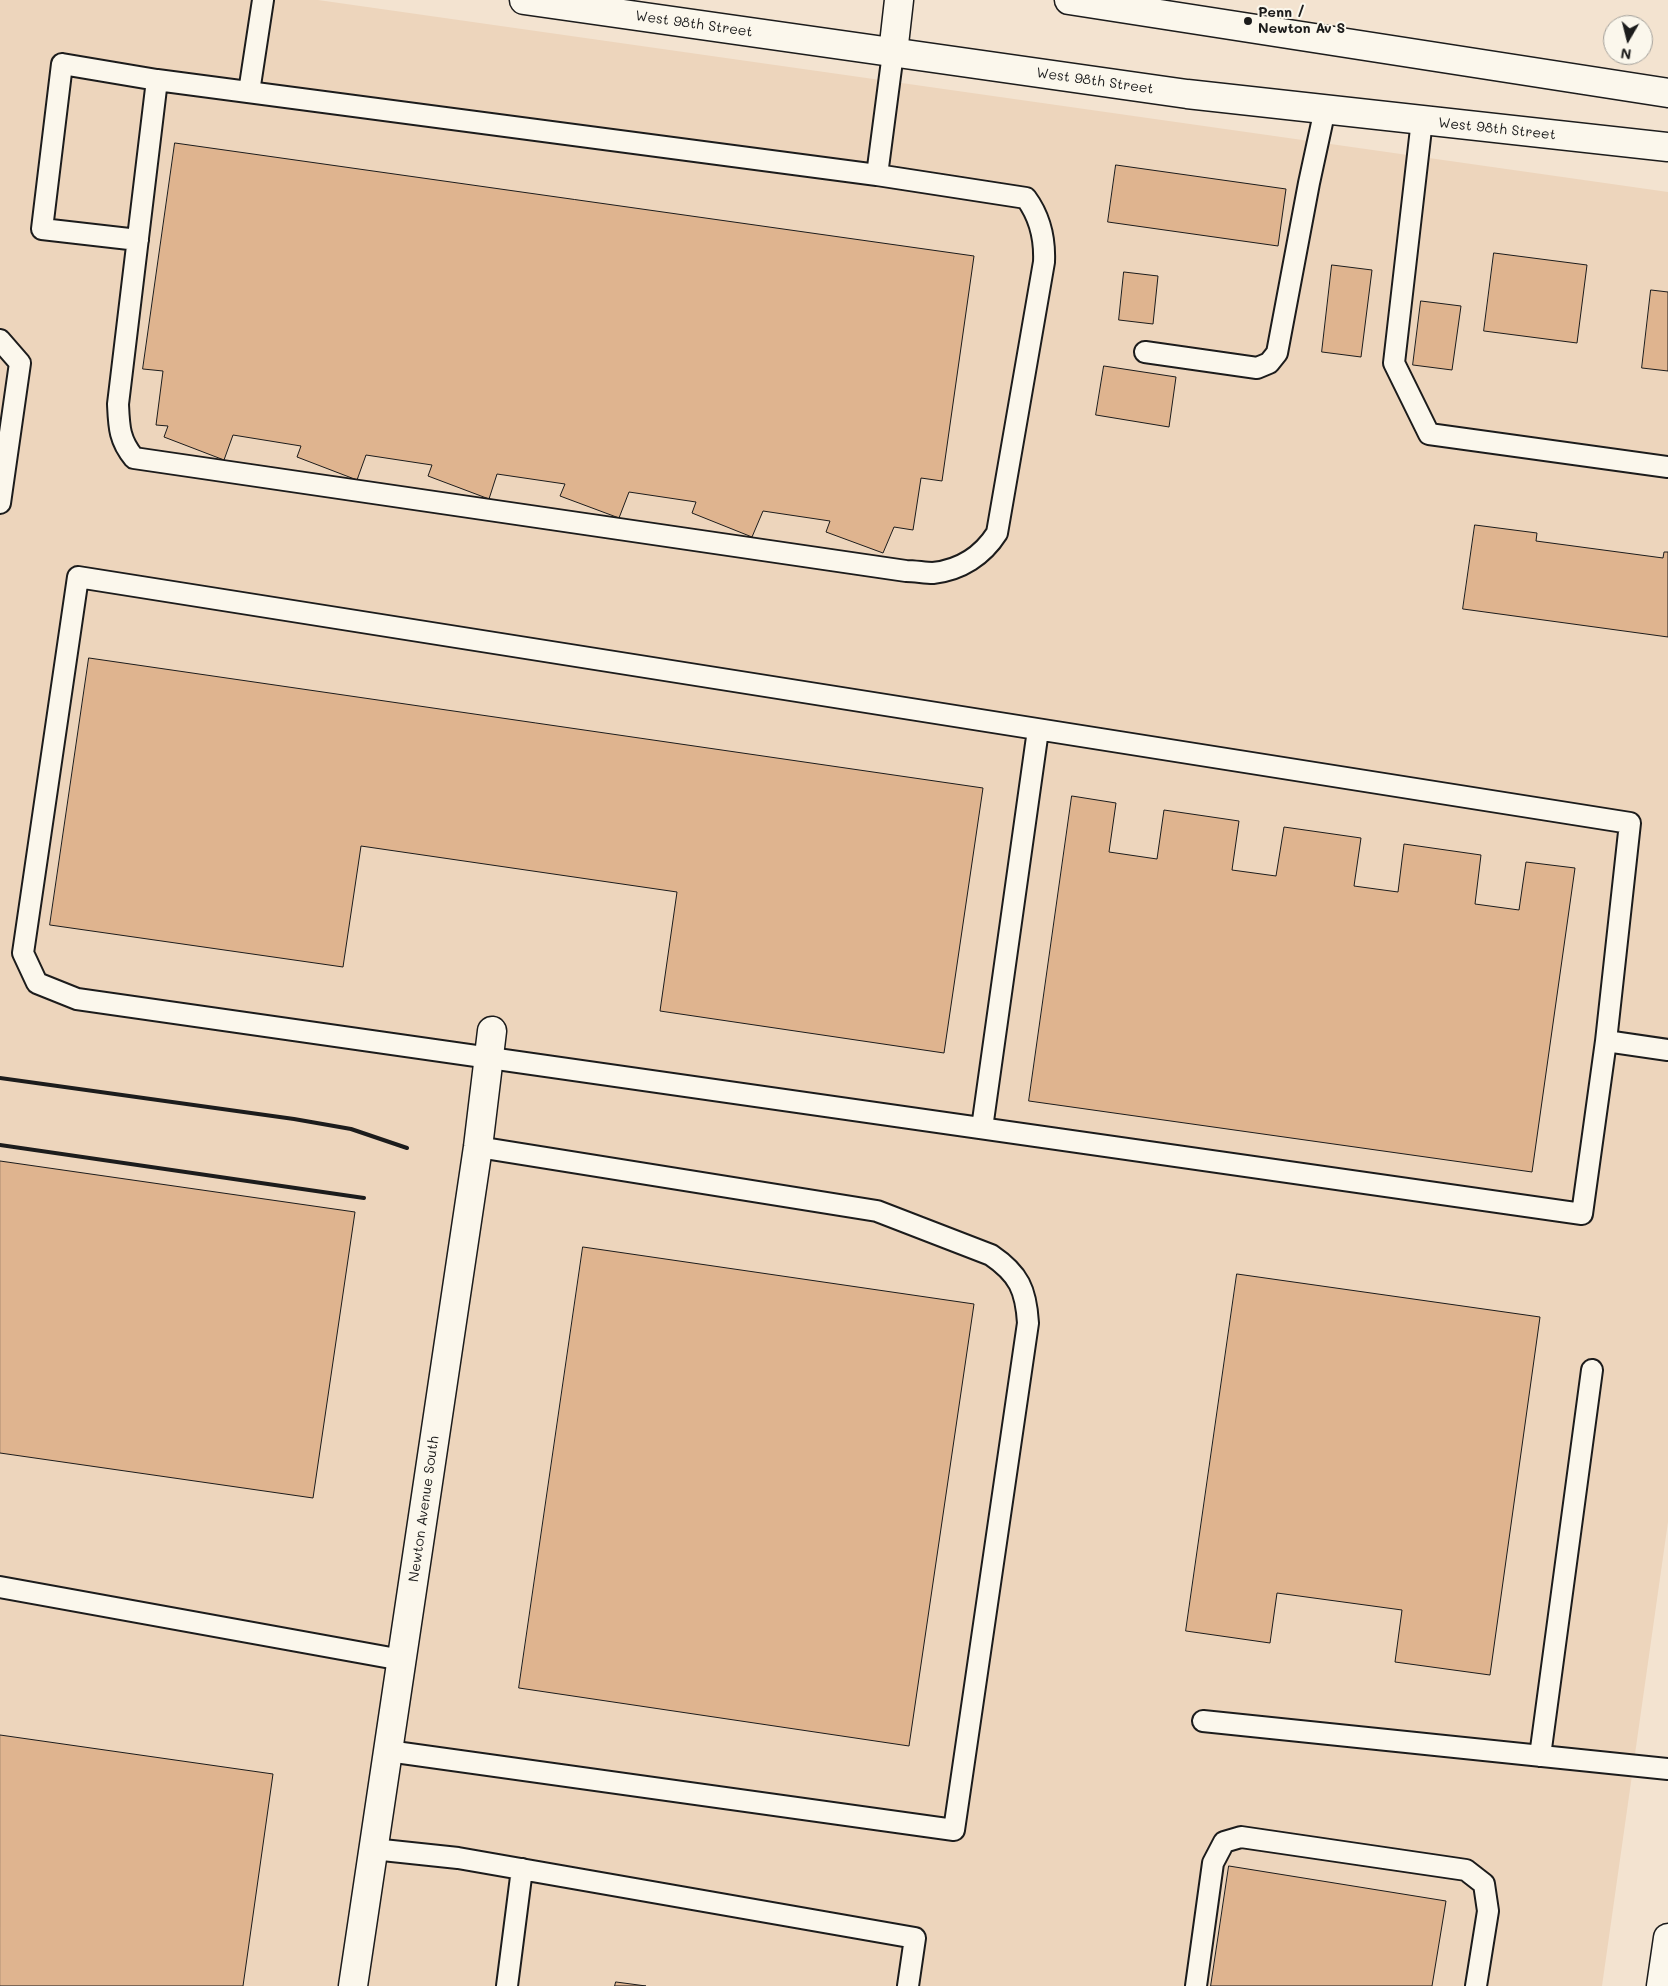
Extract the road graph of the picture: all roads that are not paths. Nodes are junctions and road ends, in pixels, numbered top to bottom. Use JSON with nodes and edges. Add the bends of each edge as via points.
{"nodes":[{"id":1,"x":263,"y":0,"type":"edge"},
{"id":2,"x":524,"y":0,"type":"edge"},
{"id":3,"x":899,"y":0,"type":"edge"},
{"id":4,"x":1069,"y":0,"type":"edge"},
{"id":5,"x":893,"y":53,"type":"junction"},
{"id":6,"x":156,"y":80,"type":"junction"},
{"id":7,"x":249,"y":92,"type":"junction"},
{"id":8,"x":1668,"y":93,"type":"edge"},
{"id":9,"x":1325,"y":109,"type":"junction"},
{"id":10,"x":1422,"y":120,"type":"junction"},
{"id":11,"x":1660,"y":148,"type":"edge"},
{"id":12,"x":877,"y":175,"type":"junction"},
{"id":13,"x":138,"y":240,"type":"junction"},
{"id":14,"x":0,"y":340,"type":"edge"},
{"id":15,"x":1145,"y":352,"type":"dead end"},
{"id":16,"x":1668,"y":467,"type":"edge"},
{"id":17,"x":0,"y":503,"type":"edge"},
{"id":18,"x":1038,"y":730,"type":"junction"},
{"id":19,"x":1606,"y":1041,"type":"junction"},
{"id":20,"x":491,"y":1043,"type":"junction"},
{"id":21,"x":1668,"y":1050,"type":"edge"},
{"id":22,"x":982,"y":1128,"type":"junction"},
{"id":23,"x":478,"y":1147,"type":"junction"},
{"id":24,"x":1592,"y":1370,"type":"dead end"},
{"id":25,"x":0,"y":1587,"type":"edge"},
{"id":26,"x":402,"y":1660,"type":"junction"},
{"id":27,"x":1203,"y":1720,"type":"dead end"},
{"id":28,"x":388,"y":1751,"type":"junction"},
{"id":29,"x":1540,"y":1756,"type":"junction"},
{"id":30,"x":1668,"y":1769,"type":"edge"},
{"id":31,"x":373,"y":1850,"type":"junction"},
{"id":32,"x":522,"y":1869,"type":"junction"},
{"id":33,"x":1668,"y":1938,"type":"edge"},
{"id":34,"x":353,"y":1986,"type":"edge"},
{"id":35,"x":507,"y":1986,"type":"edge"},
{"id":36,"x":908,"y":1986,"type":"edge"},
{"id":37,"x":1196,"y":1986,"type":"edge"},
{"id":38,"x":1476,"y":1986,"type":"edge"},
{"id":39,"x":1661,"y":1986,"type":"edge"}],
"edges":[{"from":1,"to":7,"type":"lane"},
{"from":2,"to":5,"type":"street","name":"West 98th Street"},
{"from":3,"to":5,"type":"street"},
{"from":4,"to":8,"type":"street"},
{"from":5,"to":9,"type":"street","name":"West 98th Street","via":[[1187,94]]},
{"from":5,"to":12,"type":"lane"},
{"from":6,"to":7,"type":"lane"},
{"from":6,"to":13,"type":"lane"},
{"from":6,"to":13,"type":"lane","via":[[62,64],[42,229]]},
{"from":7,"to":12,"type":"lane"},
{"from":9,"to":10,"type":"street","name":"West 98th Street"},
{"from":9,"to":15,"type":"lane","via":[[1277,353],[1268,363],[1257,368]]},
{"from":10,"to":11,"type":"street","name":"West 98th Street"},
{"from":10,"to":16,"type":"lane","via":[[1394,363],[1429,434]]},
{"from":12,"to":13,"type":"lane","via":[[1026,198],[1035,211],[1045,248],[997,532],[988,547],[975,558],[933,573],[134,458],[124,446],[118,404]]},
{"from":14,"to":17,"type":"lane","via":[[20,363]]},
{"from":18,"to":19,"type":"lane","via":[[1630,823]]},
{"from":18,"to":20,"type":"lane","via":[[78,576],[23,953],[37,983],[77,999]]},
{"from":18,"to":22,"type":"lane"},
{"from":19,"to":21,"type":"lane"},
{"from":19,"to":22,"type":"lane","via":[[1582,1214]]},
{"from":20,"to":22,"type":"lane"},
{"from":20,"to":23,"type":"street","name":"Newton Avenue South"},
{"from":23,"to":26,"type":"street","name":"Newton Avenue South"},
{"from":23,"to":28,"type":"lane","via":[[877,1210],[991,1255],[1007,1266],[1019,1281],[1026,1301],[1028,1323],[954,1830]]},
{"from":24,"to":29,"type":"lane"},
{"from":25,"to":26,"type":"lane"},
{"from":26,"to":28,"type":"street","name":"Newton Avenue South"},
{"from":27,"to":29,"type":"lane"},
{"from":28,"to":31,"type":"street","name":"Newton Avenue South"},
{"from":29,"to":30,"type":"lane"},
{"from":31,"to":32,"type":"lane","via":[[458,1858]]},
{"from":31,"to":34,"type":"street","name":"Newton Avenue South"},
{"from":32,"to":35,"type":"lane"},
{"from":32,"to":36,"type":"lane","via":[[915,1938]]},
{"from":33,"to":39,"type":"street"},
{"from":37,"to":38,"type":"lane","via":[[1213,1863],[1224,1842],[1241,1837],[1466,1870],[1484,1884],[1488,1911]]}]}
